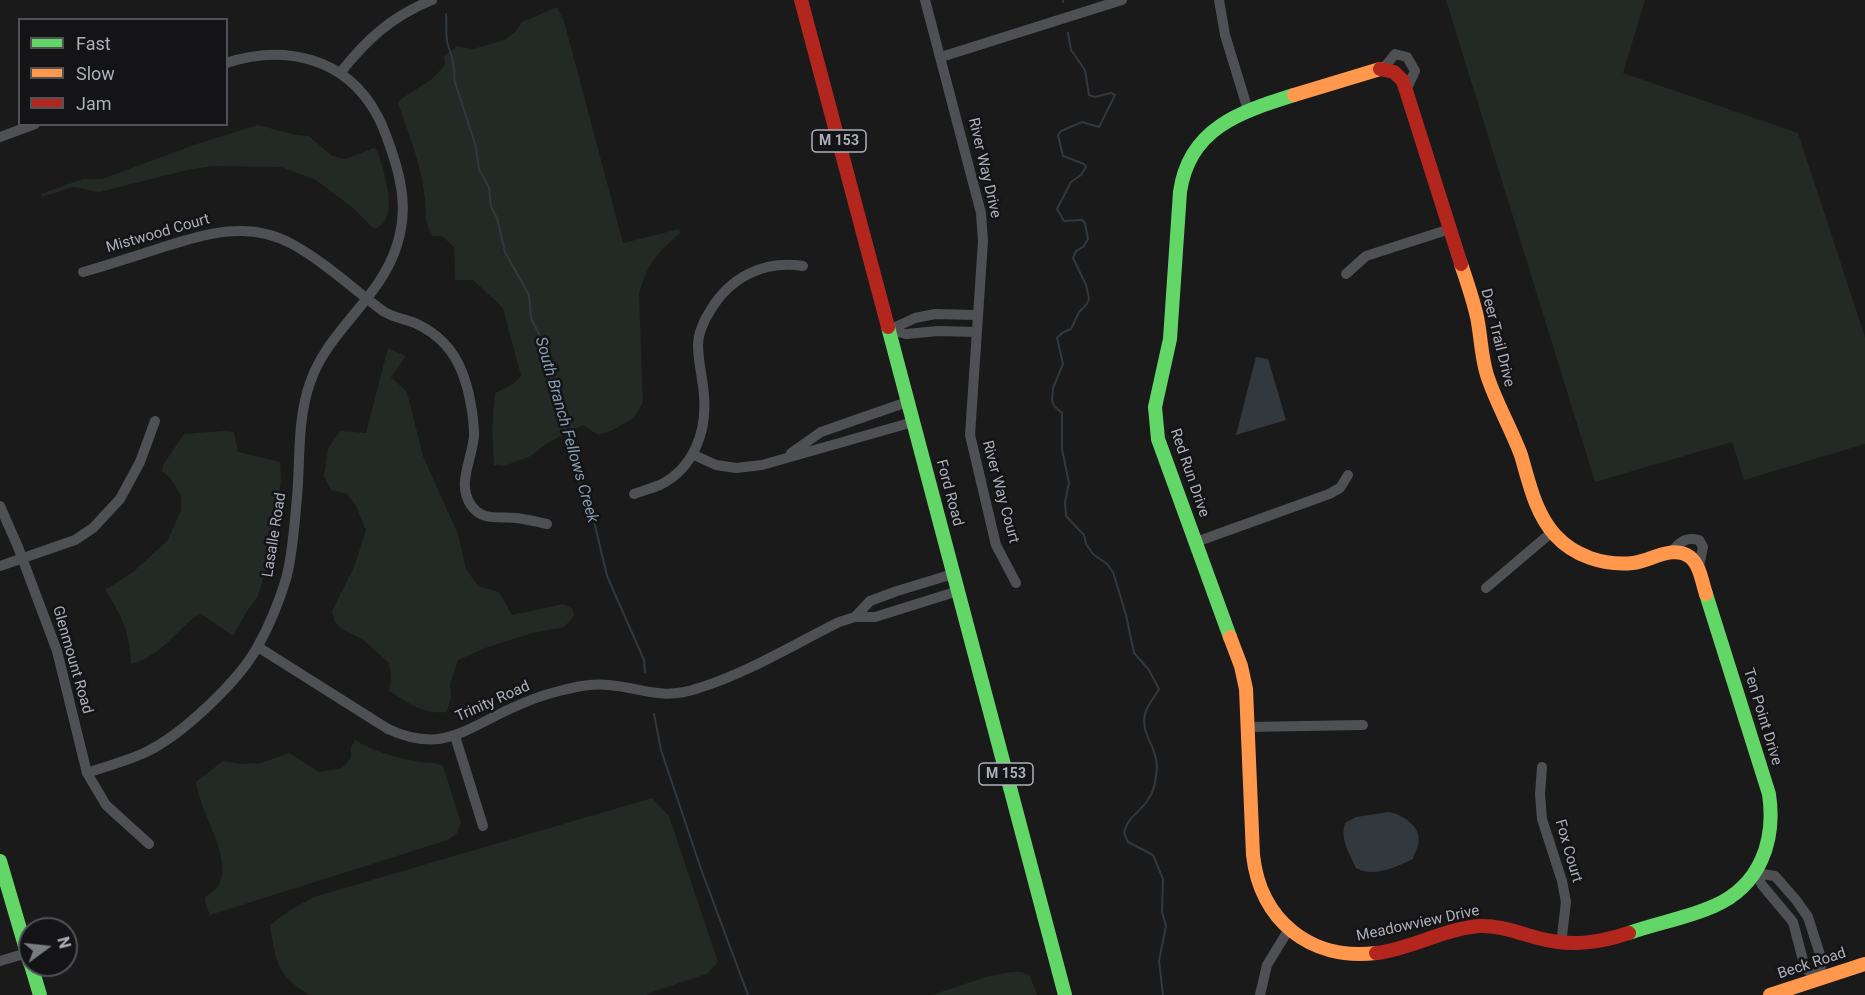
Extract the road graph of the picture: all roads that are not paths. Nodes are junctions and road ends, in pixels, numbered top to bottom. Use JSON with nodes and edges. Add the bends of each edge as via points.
{"nodes":[{"id":1,"x":432,"y":0,"type":"edge"},
{"id":2,"x":801,"y":0,"type":"edge"},
{"id":3,"x":925,"y":0,"type":"edge"},
{"id":4,"x":1122,"y":0,"type":"edge"},
{"id":5,"x":1219,"y":0,"type":"edge"},
{"id":6,"x":941,"y":57,"type":"junction"},
{"id":7,"x":1407,"y":57,"type":"joint"},
{"id":8,"x":228,"y":62,"type":"edge"},
{"id":9,"x":1387,"y":70,"type":"junction"},
{"id":10,"x":340,"y":74,"type":"junction"},
{"id":11,"x":1406,"y":90,"type":"junction"},
{"id":12,"x":1248,"y":110,"type":"junction"},
{"id":13,"x":29,"y":126,"type":"edge"},
{"id":14,"x":0,"y":136,"type":"edge"},
{"id":15,"x":1450,"y":229,"type":"junction"},
{"id":16,"x":803,"y":266,"type":"dead end"},
{"id":17,"x":83,"y":272,"type":"dead end"},
{"id":18,"x":1346,"y":274,"type":"dead end"},
{"id":19,"x":367,"y":297,"type":"junction"},
{"id":20,"x":977,"y":315,"type":"junction"},
{"id":21,"x":889,"y":330,"type":"junction"},
{"id":22,"x":976,"y":332,"type":"junction"},
{"id":23,"x":908,"y":402,"type":"junction"},
{"id":24,"x":155,"y":421,"type":"dead end"},
{"id":25,"x":913,"y":422,"type":"junction"},
{"id":26,"x":834,"y":426,"type":"junction"},
{"id":27,"x":838,"y":442,"type":"junction"},
{"id":28,"x":694,"y":455,"type":"junction"},
{"id":29,"x":783,"y":459,"type":"junction"},
{"id":30,"x":1348,"y":475,"type":"dead end"},
{"id":31,"x":634,"y":494,"type":"dead end"},
{"id":32,"x":0,"y":506,"type":"edge"},
{"id":33,"x":547,"y":524,"type":"dead end"},
{"id":34,"x":1552,"y":532,"type":"junction"},
{"id":35,"x":1699,"y":540,"type":"joint"},
{"id":36,"x":1196,"y":542,"type":"junction"},
{"id":37,"x":1679,"y":553,"type":"junction"},
{"id":38,"x":22,"y":558,"type":"junction"},
{"id":39,"x":0,"y":566,"type":"edge"},
{"id":40,"x":1698,"y":571,"type":"junction"},
{"id":41,"x":953,"y":574,"type":"junction"},
{"id":42,"x":1016,"y":583,"type":"dead end"},
{"id":43,"x":1486,"y":588,"type":"dead end"},
{"id":44,"x":957,"y":591,"type":"junction"},
{"id":45,"x":855,"y":617,"type":"junction"},
{"id":46,"x":258,"y":647,"type":"junction"},
{"id":47,"x":1363,"y":725,"type":"dead end"},
{"id":48,"x":1247,"y":727,"type":"junction"},
{"id":49,"x":456,"y":736,"type":"junction"},
{"id":50,"x":1542,"y":766,"type":"dead end"},
{"id":51,"x":87,"y":773,"type":"junction"},
{"id":52,"x":483,"y":826,"type":"dead end"},
{"id":53,"x":149,"y":844,"type":"dead end"},
{"id":54,"x":0,"y":861,"type":"edge"},
{"id":55,"x":1756,"y":873,"type":"junction"},
{"id":56,"x":1808,"y":917,"type":"junction"},
{"id":57,"x":18,"y":922,"type":"edge"},
{"id":58,"x":1793,"y":922,"type":"junction"},
{"id":59,"x":1289,"y":929,"type":"junction"},
{"id":60,"x":1561,"y":944,"type":"junction"},
{"id":61,"x":18,"y":960,"type":"edge"},
{"id":62,"x":0,"y":961,"type":"edge"},
{"id":63,"x":1865,"y":964,"type":"edge"},
{"id":64,"x":34,"y":977,"type":"edge"},
{"id":65,"x":1818,"y":980,"type":"junction"},
{"id":66,"x":40,"y":995,"type":"edge"},
{"id":67,"x":1065,"y":995,"type":"edge"},
{"id":68,"x":1260,"y":995,"type":"edge"},
{"id":69,"x":1770,"y":995,"type":"edge"}],
"edges":[{"from":1,"to":10,"type":"street","via":[[380,30]]},
{"from":2,"to":21,"type":"street","name":"Ford Road","number":"M 153"},
{"from":3,"to":6,"type":"street","name":"River Way Drive"},
{"from":4,"to":6,"type":"street"},
{"from":5,"to":12,"type":"street","via":[[1225,35]]},
{"from":6,"to":20,"type":"street","name":"River Way Drive","via":[[981,213],[983,241]]},
{"from":7,"to":9,"type":"street","name":"Red Run Drive","via":[[1395,54]]},
{"from":7,"to":11,"type":"street","name":"Deer Trail Drive","via":[[1415,71]]},
{"from":8,"to":10,"type":"street","name":"Lasalle Road","via":[[257,55],[292,55]]},
{"from":9,"to":11,"type":"street","name":"Deer Trail Drive","via":[[1399,75]]},
{"from":9,"to":12,"type":"street","name":"Red Run Drive"},
{"from":10,"to":19,"type":"street","name":"Lasalle Road","via":[[360,91],[377,115],[403,192],[404,212],[397,244],[389,265]]},
{"from":11,"to":15,"type":"street","name":"Deer Trail Drive"},
{"from":12,"to":36,"type":"street","name":"Red Run Drive","via":[[1222,122],[1203,139],[1187,164],[1179,191],[1172,327],[1155,393],[1154,415],[1158,439]]},
{"from":13,"to":14,"type":"street"},
{"from":15,"to":18,"type":"street","via":[[1366,256]]},
{"from":15,"to":34,"type":"street","name":"Deer Trail Drive","via":[[1475,310],[1488,381],[1517,443],[1538,509]]},
{"from":16,"to":28,"type":"street","via":[[786,263],[747,274],[716,300],[698,343],[705,420]]},
{"from":17,"to":19,"type":"street","name":"Mistwood Court","via":[[204,234],[251,230],[292,244]]},
{"from":19,"to":33,"type":"street","name":"Mistwood Court","via":[[385,313],[417,324],[440,339],[463,373],[474,435],[465,477],[465,494],[471,507],[496,519],[513,517]]},
{"from":19,"to":46,"type":"street","name":"Lasalle Road","via":[[319,361],[310,381],[304,403],[297,505],[286,578]]},
{"from":20,"to":21,"type":"street","via":[[935,314]]},
{"from":20,"to":22,"type":"street","name":"River Way Drive"},
{"from":21,"to":22,"type":"street","via":[[906,334]]},
{"from":21,"to":23,"type":"street","name":"Ford Road","number":"M 153"},
{"from":22,"to":42,"type":"street","name":"River Way Court","via":[[971,446],[996,545]]},
{"from":23,"to":25,"type":"street","name":"Ford Road","number":"M 153"},
{"from":23,"to":26,"type":"street"},
{"from":24,"to":38,"type":"street","via":[[140,462],[107,514],[75,540]]},
{"from":25,"to":27,"type":"street"},
{"from":25,"to":41,"type":"street","name":"Ford Road","number":"M 153"},
{"from":26,"to":27,"type":"street"},
{"from":26,"to":29,"type":"street"},
{"from":27,"to":29,"type":"street"},
{"from":28,"to":29,"type":"street","via":[[735,468]]},
{"from":28,"to":31,"type":"street","via":[[662,484]]},
{"from":30,"to":36,"type":"street","via":[[1340,488],[1329,494]]},
{"from":32,"to":38,"type":"street","name":"Glenmount Road"},
{"from":34,"to":37,"type":"street","name":"Deer Trail Drive","via":[[1574,551],[1602,562],[1633,563]]},
{"from":34,"to":43,"type":"street"},
{"from":35,"to":37,"type":"street","name":"Deer Trail Drive","via":[[1680,541]]},
{"from":35,"to":40,"type":"street","name":"Ten Point Drive","via":[[1703,547]]},
{"from":36,"to":48,"type":"street","name":"Red Run Drive","via":[[1241,666]]},
{"from":37,"to":40,"type":"street","name":"Ten Point Drive","via":[[1694,561]]},
{"from":38,"to":39,"type":"street"},
{"from":38,"to":51,"type":"street","name":"Glenmount Road","via":[[57,651]]},
{"from":40,"to":55,"type":"street","name":"Ten Point Drive","via":[[1771,803],[1771,836]]},
{"from":41,"to":44,"type":"street","name":"Ford Road","number":"M 153"},
{"from":41,"to":45,"type":"street","name":"Trinity Road","via":[[870,601]]},
{"from":44,"to":45,"type":"street","name":"Trinity Road","via":[[875,616]]},
{"from":44,"to":67,"type":"street","name":"Ford Road","number":"M 153"},
{"from":45,"to":49,"type":"street","name":"Trinity Road","via":[[697,689],[655,694],[610,685],[575,687],[525,702]]},
{"from":46,"to":49,"type":"street","name":"Trinity Road","via":[[398,733],[429,739]]},
{"from":46,"to":51,"type":"street","name":"Lasalle Road","via":[[228,686],[175,734],[147,752]]},
{"from":47,"to":48,"type":"street"},
{"from":48,"to":59,"type":"street","name":"Red Run Drive","via":[[1255,870],[1268,903]]},
{"from":49,"to":52,"type":"street"},
{"from":50,"to":60,"type":"street","name":"Fox Court","via":[[1542,819],[1566,902]]},
{"from":51,"to":53,"type":"street","name":"Glenmount Road","via":[[106,805]]},
{"from":54,"to":57,"type":"street"},
{"from":55,"to":56,"type":"street","via":[[1774,876]]},
{"from":55,"to":58,"type":"street"},
{"from":55,"to":60,"type":"street","name":"Meadowview Drive","via":[[1733,896],[1712,907],[1597,942]]},
{"from":56,"to":58,"type":"street"},
{"from":56,"to":65,"type":"street","via":[[1822,961]]},
{"from":58,"to":65,"type":"street","via":[[1805,968]]},
{"from":59,"to":60,"type":"street","name":"Meadowview Drive","via":[[1318,947],[1352,955],[1383,952],[1479,926],[1504,928]]},
{"from":59,"to":68,"type":"street","via":[[1266,965]]},
{"from":61,"to":62,"type":"street"},
{"from":63,"to":65,"type":"street","name":"Beck Road"},
{"from":64,"to":66,"type":"street"},
{"from":65,"to":69,"type":"street","name":"Beck Road"}]}
